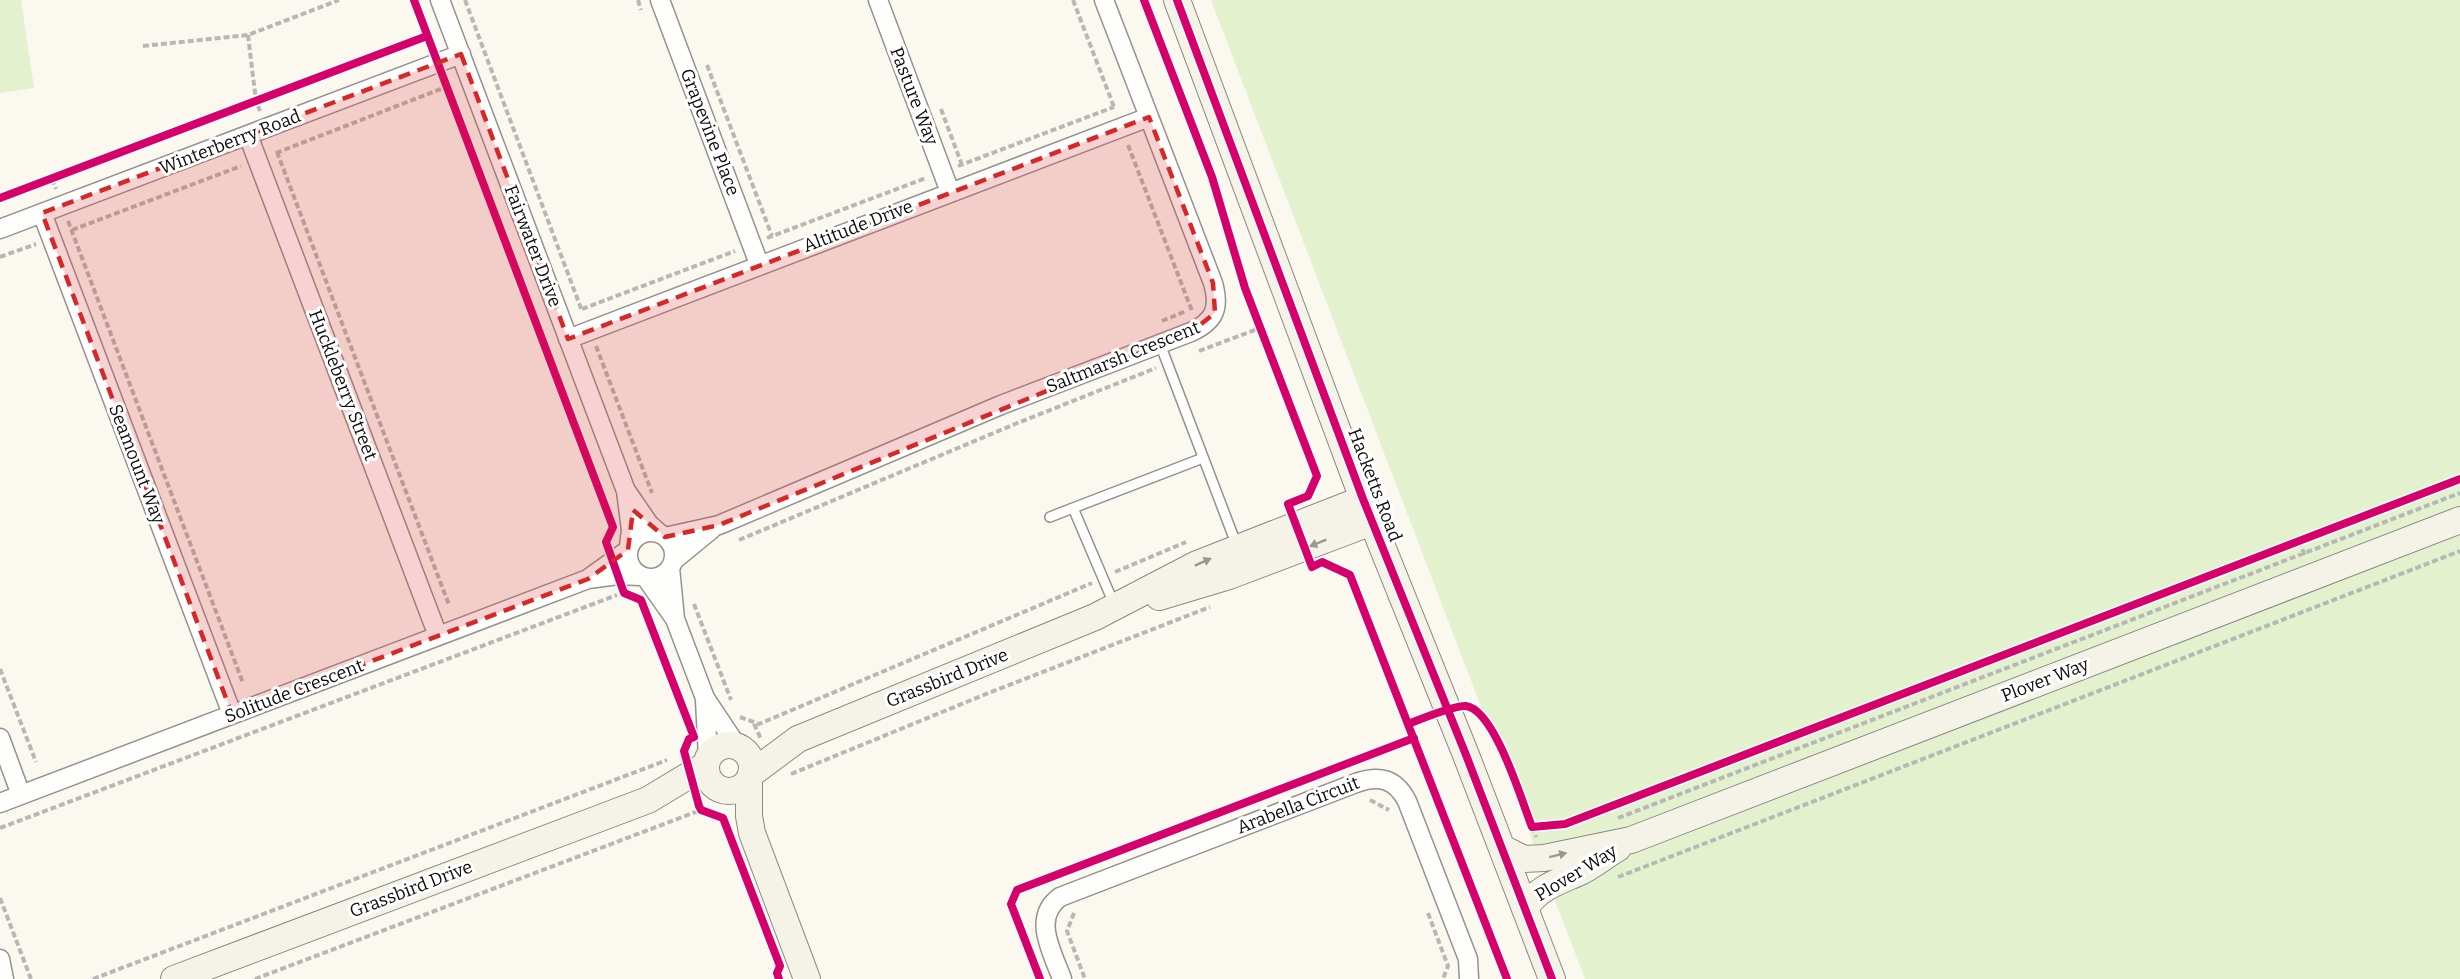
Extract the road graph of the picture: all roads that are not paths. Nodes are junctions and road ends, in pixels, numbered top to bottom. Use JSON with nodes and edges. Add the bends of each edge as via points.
{"nodes":[{"id":1,"x":440,"y":0,"type":"edge"},
{"id":2,"x":660,"y":0,"type":"edge"},
{"id":3,"x":878,"y":0,"type":"edge"},
{"id":4,"x":1104,"y":0,"type":"edge"},
{"id":5,"x":1177,"y":0,"type":"edge"},
{"id":6,"x":460,"y":54,"type":"junction"},
{"id":7,"x":1149,"y":117,"type":"junction"},
{"id":8,"x":248,"y":135,"type":"junction"},
{"id":9,"x":950,"y":192,"type":"junction"},
{"id":10,"x":42,"y":213,"type":"junction"},
{"id":11,"x":0,"y":229,"type":"edge"},
{"id":12,"x":759,"y":264,"type":"junction"},
{"id":13,"x":568,"y":339,"type":"junction"},
{"id":14,"x":1160,"y":344,"type":"junction"},
{"id":15,"x":1203,"y":458,"type":"junction"},
{"id":16,"x":626,"y":491,"type":"junction"},
{"id":17,"x":1073,"y":508,"type":"junction"},
{"id":18,"x":1368,"y":510,"type":"junction"},
{"id":19,"x":1050,"y":517,"type":"dead end"},
{"id":20,"x":2460,"y":520,"type":"edge"},
{"id":21,"x":719,"y":525,"type":"junction"},
{"id":22,"x":662,"y":535,"type":"junction"},
{"id":23,"x":1237,"y":547,"type":"junction"},
{"id":24,"x":629,"y":548,"type":"junction"},
{"id":25,"x":672,"y":564,"type":"junction"},
{"id":26,"x":643,"y":577,"type":"junction"},
{"id":27,"x":588,"y":579,"type":"junction"},
{"id":28,"x":1105,"y":612,"type":"junction"},
{"id":29,"x":675,"y":619,"type":"junction"},
{"id":30,"x":438,"y":636,"type":"junction"},
{"id":31,"x":705,"y":698,"type":"junction"},
{"id":32,"x":232,"y":714,"type":"junction"},
{"id":33,"x":0,"y":738,"type":"edge"},
{"id":34,"x":798,"y":740,"type":"junction"},
{"id":35,"x":740,"y":748,"type":"junction"},
{"id":36,"x":750,"y":777,"type":"junction"},
{"id":37,"x":703,"y":779,"type":"junction"},
{"id":38,"x":21,"y":795,"type":"junction"},
{"id":39,"x":0,"y":803,"type":"edge"},
{"id":40,"x":752,"y":833,"type":"junction"},
{"id":41,"x":1631,"y":840,"type":"junction"},
{"id":42,"x":1502,"y":848,"type":"junction"},
{"id":43,"x":1525,"y":909,"type":"junction"},
{"id":44,"x":174,"y":979,"type":"edge"},
{"id":45,"x":807,"y":979,"type":"edge"},
{"id":46,"x":1062,"y":979,"type":"edge"},
{"id":47,"x":1469,"y":979,"type":"edge"},
{"id":48,"x":1552,"y":979,"type":"edge"}],
"edges":[{"from":1,"to":6,"type":"street","name":"Fairwater Drive"},
{"from":2,"to":12,"type":"street","name":"Grapevine Place"},
{"from":3,"to":9,"type":"street","name":"Pasture Way"},
{"from":4,"to":7,"type":"street","name":"Saltmarsh Crescent"},
{"from":5,"to":18,"type":"street","name":"Hacketts Road"},
{"from":6,"to":8,"type":"street","name":"Winterberry Road"},
{"from":6,"to":13,"type":"street","name":"Fairwater Drive"},
{"from":7,"to":9,"type":"street","name":"Altitude Drive"},
{"from":7,"to":14,"type":"street","name":"Saltmarsh Crescent","via":[[1216,293],[1215,313],[1199,328]]},
{"from":8,"to":10,"type":"street","name":"Winterberry Road"},
{"from":8,"to":30,"type":"street","name":"Huckleberry Street"},
{"from":9,"to":12,"type":"street","name":"Altitude Drive"},
{"from":10,"to":11,"type":"street","name":"Winterberry Road"},
{"from":10,"to":32,"type":"street","name":"Seamount Way"},
{"from":12,"to":13,"type":"street","name":"Altitude Drive"},
{"from":13,"to":16,"type":"street","name":"Fairwater Drive"},
{"from":14,"to":15,"type":"lane"},
{"from":14,"to":21,"type":"street","name":"Saltmarsh Crescent","via":[[1001,405]]},
{"from":15,"to":17,"type":"lane"},
{"from":15,"to":23,"type":"lane"},
{"from":16,"to":22,"type":"street","name":"Fairwater Drive","via":[[648,524]]},
{"from":16,"to":24,"type":"street","name":"Fairwater Drive"},
{"from":17,"to":19,"type":"lane"},
{"from":17,"to":28,"type":"lane","via":[[1102,579]]},
{"from":18,"to":23,"type":"street","name":"Grassbird Drive"},
{"from":18,"to":28,"type":"street","name":"Grassbird Drive","one_way":true,"via":[[1229,576]]},
{"from":18,"to":42,"type":"street","name":"Hacketts Road"},
{"from":20,"to":41,"type":"street","name":"Plover Way"},
{"from":21,"to":22,"type":"street"},
{"from":21,"to":25,"type":"street"},
{"from":22,"to":24,"type":"street","via":[[645,533],[633,540]]},
{"from":22,"to":25,"type":"street","via":[[673,548]]},
{"from":28,"to":23,"type":"street","name":"Grassbird Drive","one_way":true},
{"from":24,"to":26,"type":"street","via":[[629,564]]},
{"from":24,"to":27,"type":"street","name":"Solitude Crescent"},
{"from":25,"to":26,"type":"street","via":[[660,576]]},
{"from":25,"to":29,"type":"street"},
{"from":26,"to":27,"type":"street","name":"Solitude Crescent"},
{"from":26,"to":29,"type":"street"},
{"from":27,"to":30,"type":"street","name":"Solitude Crescent"},
{"from":28,"to":34,"type":"street","name":"Grassbird Drive"},
{"from":29,"to":31,"type":"street"},
{"from":30,"to":32,"type":"street","name":"Solitude Crescent"},
{"from":31,"to":35,"type":"street"},
{"from":31,"to":37,"type":"street"},
{"from":32,"to":38,"type":"street","name":"Solitude Crescent"},
{"from":33,"to":38,"type":"street"},
{"from":34,"to":35,"type":"street","name":"Grassbird Drive"},
{"from":34,"to":36,"type":"street","name":"Grassbird Drive"},
{"from":35,"to":36,"type":"street","via":[[751,760]]},
{"from":35,"to":37,"type":"street","via":[[717,748]]},
{"from":36,"to":37,"type":"street","via":[[738,789]]},
{"from":36,"to":40,"type":"street"},
{"from":37,"to":40,"type":"street"},
{"from":37,"to":44,"type":"street","name":"Grassbird Drive"},
{"from":38,"to":39,"type":"street","name":"Solitude Crescent"},
{"from":40,"to":45,"type":"street"},
{"from":42,"to":41,"type":"street","name":"Plover Way","one_way":true,"via":[[1524,859],[1544,858]]},
{"from":41,"to":43,"type":"street","name":"Plover Way","via":[[1539,892]]},
{"from":42,"to":43,"type":"street","name":"Hacketts Road"},
{"from":43,"to":48,"type":"street","name":"Hacketts Road"},
{"from":46,"to":47,"type":"street","name":"Arabella Circuit","via":[[1046,934],[1046,915],[1053,902],[1075,890],[1356,783],[1380,778],[1399,788],[1407,801],[1468,959]]}]}
